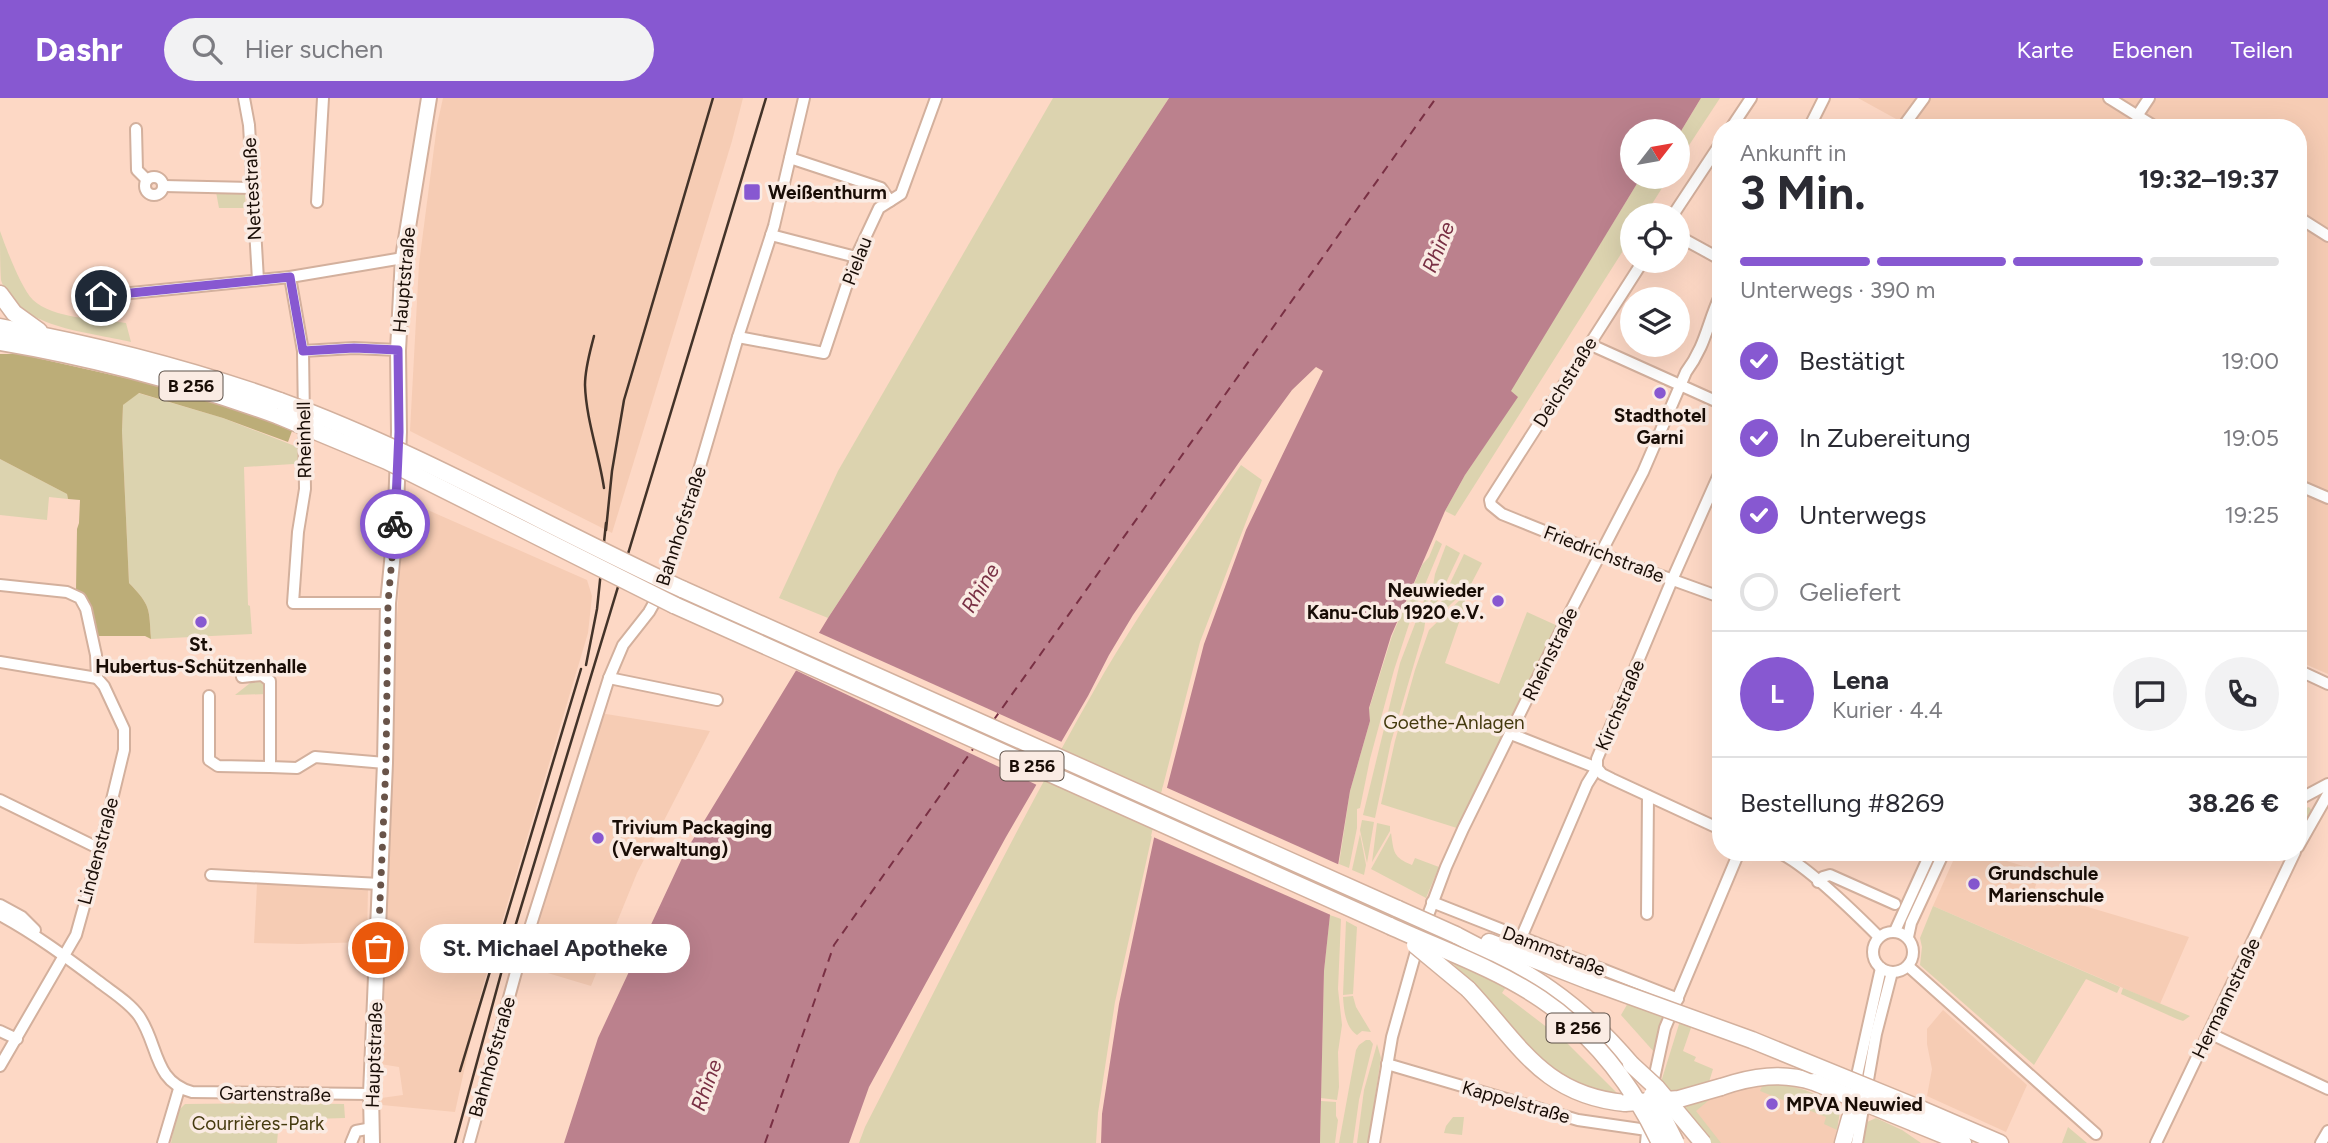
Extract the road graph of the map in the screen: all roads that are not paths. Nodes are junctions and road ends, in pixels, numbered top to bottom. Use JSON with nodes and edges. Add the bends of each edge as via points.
{"nodes":[{"id":1,"x":244,"y":98,"type":"edge"},
{"id":2,"x":323,"y":98,"type":"edge"},
{"id":3,"x":429,"y":98,"type":"edge"},
{"id":4,"x":804,"y":98,"type":"edge"},
{"id":5,"x":936,"y":98,"type":"edge"},
{"id":6,"x":1751,"y":98,"type":"edge"},
{"id":7,"x":1824,"y":98,"type":"edge"},
{"id":8,"x":1924,"y":98,"type":"edge"},
{"id":9,"x":2109,"y":98,"type":"edge"},
{"id":10,"x":2149,"y":98,"type":"edge"},
{"id":11,"x":2137,"y":116,"type":"junction"},
{"id":12,"x":1737,"y":119,"type":"edge"},
{"id":13,"x":1814,"y":119,"type":"edge"},
{"id":14,"x":1909,"y":119,"type":"edge"},
{"id":15,"x":2142,"y":119,"type":"edge"},
{"id":16,"x":136,"y":129,"type":"dead end"},
{"id":17,"x":1712,"y":156,"type":"edge"},
{"id":18,"x":790,"y":158,"type":"junction"},
{"id":19,"x":251,"y":188,"type":"junction"},
{"id":20,"x":890,"y":201,"type":"junction"},
{"id":21,"x":317,"y":202,"type":"dead end"},
{"id":22,"x":1681,"y":203,"type":"edge"},
{"id":23,"x":2307,"y":223,"type":"edge"},
{"id":24,"x":771,"y":235,"type":"junction"},
{"id":25,"x":2328,"y":236,"type":"edge"},
{"id":26,"x":1690,"y":243,"type":"edge"},
{"id":27,"x":1712,"y":255,"type":"edge"},
{"id":28,"x":856,"y":257,"type":"junction"},
{"id":29,"x":403,"y":258,"type":"junction"},
{"id":30,"x":1635,"y":273,"type":"edge"},
{"id":31,"x":290,"y":277,"type":"junction"},
{"id":32,"x":258,"y":279,"type":"junction"},
{"id":33,"x":0,"y":295,"type":"edge"},
{"id":34,"x":101,"y":296,"type":"dead end"},
{"id":35,"x":1712,"y":321,"type":"edge"},
{"id":36,"x":0,"y":327,"type":"edge"},
{"id":37,"x":47,"y":336,"type":"junction"},
{"id":38,"x":737,"y":337,"type":"junction"},
{"id":39,"x":0,"y":342,"type":"edge"},
{"id":40,"x":1589,"y":345,"type":"junction"},
{"id":41,"x":34,"y":348,"type":"junction"},
{"id":42,"x":0,"y":349,"type":"edge"},
{"id":43,"x":398,"y":350,"type":"junction"},
{"id":44,"x":303,"y":351,"type":"junction"},
{"id":45,"x":104,"y":355,"type":"junction"},
{"id":46,"x":1681,"y":386,"type":"junction"},
{"id":47,"x":1712,"y":400,"type":"edge"},
{"id":48,"x":2307,"y":489,"type":"edge"},
{"id":49,"x":1712,"y":490,"type":"edge"},
{"id":50,"x":2328,"y":498,"type":"edge"},
{"id":51,"x":1490,"y":505,"type":"joint"},
{"id":52,"x":1601,"y":554,"type":"junction"},
{"id":53,"x":1672,"y":580,"type":"junction"},
{"id":54,"x":0,"y":585,"type":"edge"},
{"id":55,"x":1712,"y":594,"type":"edge"},
{"id":56,"x":388,"y":603,"type":"junction"},
{"id":57,"x":0,"y":662,"type":"edge"},
{"id":58,"x":2307,"y":674,"type":"edge"},
{"id":59,"x":242,"y":677,"type":"dead end"},
{"id":60,"x":97,"y":678,"type":"junction"},
{"id":61,"x":609,"y":678,"type":"junction"},
{"id":62,"x":2328,"y":684,"type":"edge"},
{"id":63,"x":209,"y":696,"type":"dead end"},
{"id":64,"x":717,"y":700,"type":"dead end"},
{"id":65,"x":1511,"y":734,"type":"junction"},
{"id":66,"x":386,"y":763,"type":"junction"},
{"id":67,"x":270,"y":767,"type":"junction"},
{"id":68,"x":1597,"y":768,"type":"junction"},
{"id":69,"x":2328,"y":785,"type":"edge"},
{"id":70,"x":2328,"y":794,"type":"edge"},
{"id":71,"x":1648,"y":796,"type":"junction"},
{"id":72,"x":2307,"y":796,"type":"edge"},
{"id":73,"x":0,"y":800,"type":"edge"},
{"id":74,"x":1712,"y":825,"type":"edge"},
{"id":75,"x":2307,"y":831,"type":"edge"},
{"id":76,"x":100,"y":849,"type":"junction"},
{"id":77,"x":1735,"y":861,"type":"edge"},
{"id":78,"x":1792,"y":861,"type":"edge"},
{"id":79,"x":1927,"y":861,"type":"edge"},
{"id":80,"x":1940,"y":861,"type":"edge"},
{"id":81,"x":2291,"y":861,"type":"edge"},
{"id":82,"x":211,"y":875,"type":"dead end"},
{"id":83,"x":1818,"y":882,"type":"junction"},
{"id":84,"x":380,"y":884,"type":"junction"},
{"id":85,"x":1432,"y":902,"type":"junction"},
{"id":86,"x":1895,"y":904,"type":"dead end"},
{"id":87,"x":0,"y":905,"type":"edge"},
{"id":88,"x":1647,"y":914,"type":"dead end"},
{"id":89,"x":0,"y":915,"type":"edge"},
{"id":90,"x":1390,"y":926,"type":"junction"},
{"id":91,"x":1895,"y":931,"type":"junction"},
{"id":92,"x":1456,"y":935,"type":"junction"},
{"id":93,"x":38,"y":936,"type":"junction"},
{"id":94,"x":1879,"y":937,"type":"junction"},
{"id":95,"x":1908,"y":937,"type":"junction"},
{"id":96,"x":1521,"y":938,"type":"junction"},
{"id":97,"x":65,"y":956,"type":"junction"},
{"id":98,"x":1908,"y":966,"type":"junction"},
{"id":99,"x":1887,"y":970,"type":"junction"},
{"id":100,"x":1678,"y":999,"type":"junction"},
{"id":101,"x":0,"y":1031,"type":"edge"},
{"id":102,"x":2209,"y":1032,"type":"junction"},
{"id":103,"x":17,"y":1039,"type":"junction"},
{"id":104,"x":1387,"y":1064,"type":"junction"},
{"id":105,"x":1631,"y":1064,"type":"junction"},
{"id":106,"x":0,"y":1066,"type":"edge"},
{"id":107,"x":1863,"y":1073,"type":"junction"},
{"id":108,"x":179,"y":1089,"type":"junction"},
{"id":109,"x":2328,"y":1089,"type":"edge"},
{"id":110,"x":371,"y":1094,"type":"junction"},
{"id":111,"x":1917,"y":1116,"type":"junction"},
{"id":112,"x":1850,"y":1118,"type":"joint"},
{"id":113,"x":1647,"y":1130,"type":"junction"},
{"id":114,"x":2328,"y":1131,"type":"edge"},
{"id":115,"x":2096,"y":1134,"type":"dead end"},
{"id":116,"x":372,"y":1135,"type":"edge"},
{"id":117,"x":163,"y":1143,"type":"edge"},
{"id":118,"x":351,"y":1143,"type":"edge"},
{"id":119,"x":469,"y":1143,"type":"edge"},
{"id":120,"x":1374,"y":1143,"type":"edge"},
{"id":121,"x":1646,"y":1143,"type":"edge"},
{"id":122,"x":1660,"y":1143,"type":"edge"},
{"id":123,"x":1676,"y":1143,"type":"edge"},
{"id":124,"x":1703,"y":1143,"type":"edge"},
{"id":125,"x":1845,"y":1143,"type":"edge"},
{"id":126,"x":1857,"y":1143,"type":"edge"},
{"id":127,"x":1930,"y":1143,"type":"edge"},
{"id":128,"x":1963,"y":1143,"type":"edge"},
{"id":129,"x":2000,"y":1143,"type":"edge"},
{"id":130,"x":2156,"y":1143,"type":"edge"},
{"id":131,"x":2321,"y":1143,"type":"edge"}],
"edges":[{"from":1,"to":19,"type":"street","name":"Nettestraße"},
{"from":2,"to":21,"type":"street"},
{"from":3,"to":29,"type":"main road","name":"Hauptstraße"},
{"from":4,"to":18,"type":"street","name":"Bahnhofstraße"},
{"from":5,"to":20,"type":"street","name":"Pielau","via":[[901,194]]},
{"from":6,"to":12,"type":"street"},
{"from":7,"to":13,"type":"street"},
{"from":8,"to":14,"type":"street"},
{"from":9,"to":11,"type":"street"},
{"from":10,"to":11,"type":"street"},
{"from":11,"to":15,"type":"street"},
{"from":16,"to":19,"type":"street","via":[[138,170],[152,195],[164,186]]},
{"from":17,"to":22,"type":"street"},
{"from":18,"to":20,"type":"street","via":[[881,188]]},
{"from":18,"to":24,"type":"street","name":"Bahnhofstraße"},
{"from":19,"to":32,"type":"street","name":"Nettestraße"},
{"from":20,"to":28,"type":"street","name":"Pielau","via":[[879,208]]},
{"from":23,"to":25,"type":"street"},
{"from":24,"to":28,"type":"street"},
{"from":24,"to":38,"type":"street","name":"Bahnhofstraße"},
{"from":26,"to":27,"type":"street"},
{"from":28,"to":38,"type":"street","name":"Pielau","via":[[824,353]]},
{"from":29,"to":31,"type":"street"},
{"from":29,"to":43,"type":"main road","name":"Hauptstraße"},
{"from":30,"to":40,"type":"street","name":"Deichstraße"},
{"from":31,"to":32,"type":"street"},
{"from":31,"to":44,"type":"street","name":"Rheinhell"},
{"from":32,"to":34,"type":"street"},
{"from":33,"to":37,"type":"highway","via":[[22,319]]},
{"from":35,"to":46,"type":"street","name":"Rheinstraße"},
{"from":36,"to":37,"type":"highway","number":"B 256"},
{"from":37,"to":45,"type":"highway","number":"B 256"},
{"from":38,"to":61,"type":"street","name":"Bahnhofstraße","via":[[665,583],[623,645]]},
{"from":39,"to":41,"type":"highway","number":"B 256"},
{"from":40,"to":46,"type":"street"},
{"from":40,"to":51,"type":"street","name":"Deichstraße"},
{"from":41,"to":42,"type":"highway"},
{"from":41,"to":45,"type":"highway","number":"B 256"},
{"from":43,"to":44,"type":"street"},
{"from":43,"to":56,"type":"main road","name":"Hauptstraße","via":[[396,531]]},
{"from":44,"to":56,"type":"street","name":"Rheinhell","via":[[305,489],[293,603]]},
{"from":45,"to":90,"type":"highway","number":"B 256","bridge":true,"via":[[345,442],[695,615]]},
{"from":45,"to":92,"type":"highway","number":"B 256","bridge":true,"via":[[213,378],[332,421],[682,589]]},
{"from":46,"to":47,"type":"street"},
{"from":46,"to":52,"type":"street","name":"Rheinstraße"},
{"from":48,"to":50,"type":"street"},
{"from":49,"to":53,"type":"street","name":"Kirchstraße"},
{"from":51,"to":52,"type":"street","name":"Friedrichstraße"},
{"from":52,"to":53,"type":"street","name":"Friedrichstraße"},
{"from":52,"to":65,"type":"street","name":"Rheinstraße"},
{"from":53,"to":55,"type":"street","name":"Friedrichstraße"},
{"from":53,"to":68,"type":"street","name":"Kirchstraße"},
{"from":54,"to":60,"type":"street","name":"Lindenstraße","via":[[67,592],[80,598],[96,655]]},
{"from":56,"to":66,"type":"main road","name":"Hauptstraße"},
{"from":57,"to":60,"type":"street"},
{"from":58,"to":62,"type":"street"},
{"from":59,"to":67,"type":"street","via":[[262,674],[270,681]]},
{"from":60,"to":76,"type":"street","name":"Lindenstraße","via":[[124,729],[124,750]]},
{"from":61,"to":64,"type":"street"},
{"from":61,"to":119,"type":"street","name":"Bahnhofstraße","via":[[516,972]]},
{"from":63,"to":67,"type":"street","via":[[209,760],[218,766]]},
{"from":65,"to":68,"type":"street"},
{"from":65,"to":85,"type":"street","name":"Rheinstraße"},
{"from":66,"to":67,"type":"street","via":[[315,757],[298,768]]},
{"from":66,"to":84,"type":"main road","name":"Hauptstraße"},
{"from":68,"to":71,"type":"street","via":[[1602,775]]},
{"from":68,"to":96,"type":"street","name":"Kirchstraße"},
{"from":69,"to":72,"type":"street"},
{"from":70,"to":75,"type":"street"},
{"from":71,"to":74,"type":"street"},
{"from":71,"to":88,"type":"street"},
{"from":73,"to":76,"type":"street"},
{"from":76,"to":97,"type":"street","name":"Lindenstraße","via":[[76,935]]},
{"from":77,"to":100,"type":"street"},
{"from":78,"to":83,"type":"street"},
{"from":79,"to":91,"type":"street"},
{"from":80,"to":95,"type":"street"},
{"from":81,"to":102,"type":"street","name":"Hermannstraße"},
{"from":82,"to":84,"type":"street"},
{"from":83,"to":86,"type":"street","via":[[1830,875]]},
{"from":83,"to":94,"type":"street"},
{"from":84,"to":110,"type":"main road","name":"Hauptstraße"},
{"from":85,"to":96,"type":"street","name":"Dammstraße"},
{"from":85,"to":104,"type":"street","name":"Rheinstraße","via":[[1412,960]]},
{"from":87,"to":93,"type":"street","via":[[32,925]]},
{"from":89,"to":93,"type":"street"},
{"from":90,"to":111,"type":"highway","bridge":true,"via":[[1468,989],[1536,1067],[1579,1092],[1615,1102],[1654,1102],[1746,1079],[1788,1076]]},
{"from":90,"to":122,"type":"highway","number":"B 256","bridge":true,"via":[[1493,972],[1559,1013],[1609,1060],[1646,1112]]},
{"from":91,"to":94,"type":"street"},
{"from":91,"to":95,"type":"street"},
{"from":92,"to":105,"type":"highway","number":"B 256","via":[[1560,995],[1599,1028]]},
{"from":92,"to":111,"type":"highway","bridge":true,"via":[[1752,1040]]},
{"from":93,"to":97,"type":"street"},
{"from":94,"to":99,"type":"street","via":[[1873,957]]},
{"from":95,"to":98,"type":"street","via":[[1913,955]]},
{"from":96,"to":100,"type":"street","name":"Dammstraße"},
{"from":97,"to":103,"type":"street","name":"Lindenstraße"},
{"from":97,"to":108,"type":"street","via":[[139,1015],[167,1079]]},
{"from":98,"to":99,"type":"street"},
{"from":98,"to":115,"type":"street"},
{"from":99,"to":107,"type":"street"},
{"from":100,"to":113,"type":"street","via":[[1654,1072]]},
{"from":101,"to":103,"type":"street"},
{"from":102,"to":109,"type":"street"},
{"from":102,"to":130,"type":"street","name":"Hermannstraße"},
{"from":103,"to":106,"type":"street","name":"Lindenstraße"},
{"from":104,"to":113,"type":"street","name":"Kappelstraße","via":[[1569,1118]]},
{"from":104,"to":120,"type":"street","name":"Rheinstraße"},
{"from":105,"to":123,"type":"highway","number":"B 256","bridge":true},
{"from":105,"to":124,"type":"highway","bridge":true},
{"from":107,"to":112,"type":"street"},
{"from":107,"to":126,"type":"street"},
{"from":108,"to":110,"type":"street","name":"Gartenstraße"},
{"from":108,"to":117,"type":"street"},
{"from":110,"to":116,"type":"main road","name":"Hauptstraße"},
{"from":111,"to":127,"type":"highway"},
{"from":111,"to":128,"type":"highway"},
{"from":111,"to":129,"type":"highway"},
{"from":112,"to":125,"type":"highway"},
{"from":113,"to":121,"type":"street"},
{"from":114,"to":131,"type":"street"},
{"from":116,"to":118,"type":"street","via":[[356,1131]]}]}
